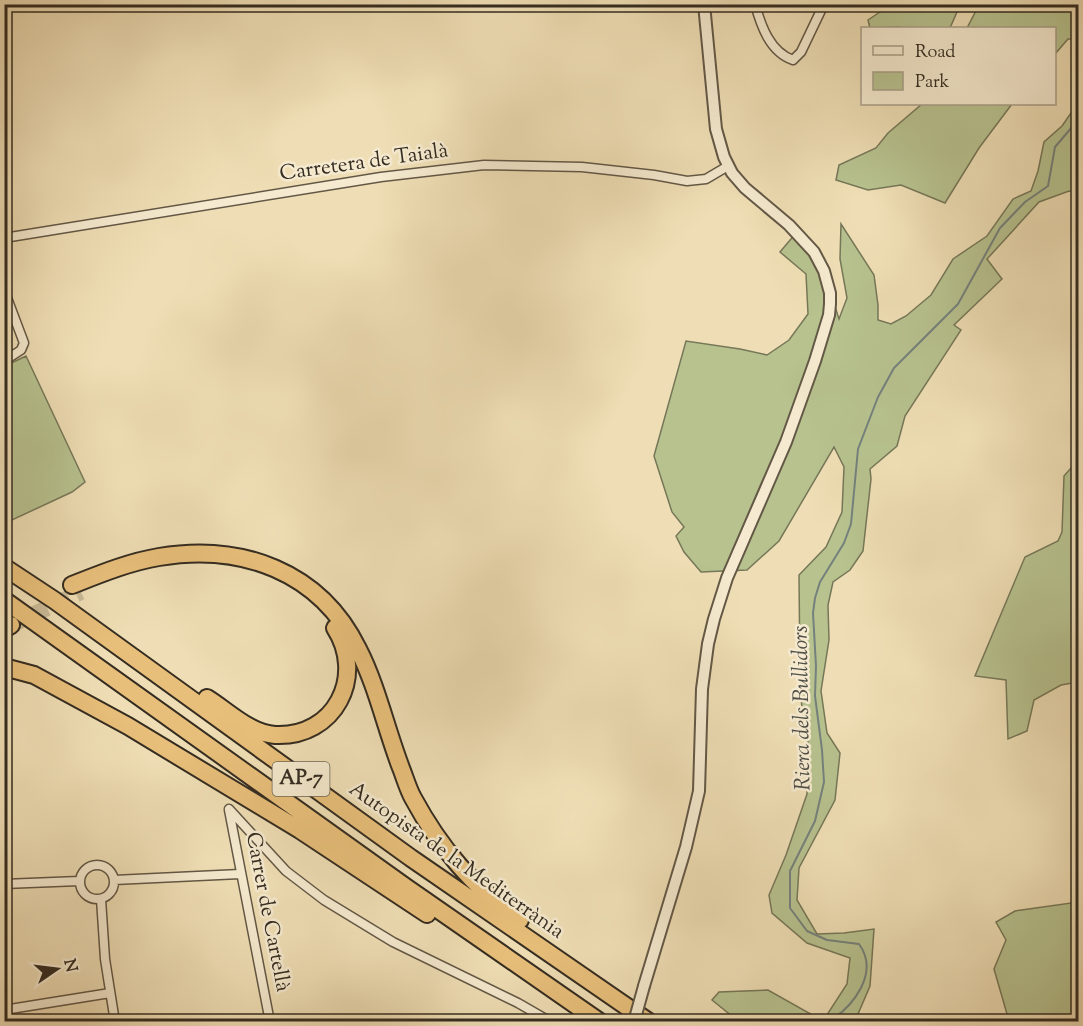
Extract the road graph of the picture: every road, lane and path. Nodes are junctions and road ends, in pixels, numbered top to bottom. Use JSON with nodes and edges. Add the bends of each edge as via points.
{"nodes":[{"id":1,"x":704,"y":4,"type":"edge"},
{"id":2,"x":754,"y":4,"type":"edge"},
{"id":3,"x":824,"y":4,"type":"edge"},
{"id":4,"x":728,"y":166,"type":"junction"},
{"id":5,"x":4,"y":238,"type":"edge"},
{"id":6,"x":4,"y":290,"type":"edge"},
{"id":7,"x":4,"y":361,"type":"edge"},
{"id":8,"x":4,"y":567,"type":"edge"},
{"id":9,"x":4,"y":600,"type":"edge"},
{"id":10,"x":100,"y":634,"type":"junction"},
{"id":11,"x":4,"y":667,"type":"edge"},
{"id":12,"x":240,"y":874,"type":"junction"},
{"id":13,"x":114,"y":880,"type":"junction"},
{"id":14,"x":79,"y":881,"type":"junction"},
{"id":15,"x":4,"y":884,"type":"edge"},
{"id":16,"x":101,"y":899,"type":"junction"},
{"id":17,"x":531,"y":975,"type":"junction"},
{"id":18,"x":600,"y":988,"type":"junction"},
{"id":19,"x":110,"y":993,"type":"junction"},
{"id":20,"x":4,"y":1010,"type":"edge"},
{"id":21,"x":115,"y":1022,"type":"edge"},
{"id":22,"x":270,"y":1022,"type":"edge"},
{"id":23,"x":551,"y":1022,"type":"edge"},
{"id":24,"x":600,"y":1022,"type":"edge"},
{"id":25,"x":634,"y":1022,"type":"edge"},
{"id":26,"x":649,"y":1022,"type":"edge"}],
"edges":[{"from":1,"to":4,"type":"street","via":[[716,129]]},
{"from":2,"to":3,"type":"street","via":[[775,48],[793,60],[801,52]]},
{"from":4,"to":5,"type":"street","name":"Carretera de Taialà","via":[[706,179],[687,181],[582,167],[484,165],[381,177]]},
{"from":4,"to":25,"type":"street","bridge":true,"via":[[745,188],[814,252],[824,270],[830,304],[790,431],[727,578],[714,620],[702,688],[699,791]]},
{"from":6,"to":7,"type":"street","via":[[24,343],[21,350]]},
{"from":8,"to":10,"type":"highway","name":"Autopista de la Mediterrània","number":"AP-7"},
{"from":9,"to":17,"type":"highway","number":"AP-7"},
{"from":10,"to":18,"type":"highway","name":"Autopista de la Mediterrània","number":"AP-7"},
{"from":10,"to":18,"type":"highway","via":[[246,725],[274,735],[298,733],[328,715],[338,704],[349,669],[344,643],[327,618],[284,582],[251,568],[199,563],[139,571],[77,588],[110,570],[189,553],[242,556],[304,584],[343,624],[358,649],[411,796],[452,859],[503,908],[573,958]]},
{"from":11,"to":17,"type":"highway","via":[[34,675],[128,726],[300,830],[404,901]]},
{"from":12,"to":13,"type":"street"},
{"from":12,"to":22,"type":"street","name":"Carrer de Cartellà"},
{"from":12,"to":23,"type":"street","name":"Carrer de Cartellà","via":[[229,809],[286,871],[324,900],[393,942]]},
{"from":13,"to":14,"type":"street","via":[[104,866],[93,865],[83,871]]},
{"from":13,"to":16,"type":"street","via":[[110,894]]},
{"from":14,"to":15,"type":"street"},
{"from":14,"to":16,"type":"street","via":[[86,896]]},
{"from":16,"to":19,"type":"street"},
{"from":17,"to":24,"type":"highway","number":"AP-7"},
{"from":18,"to":26,"type":"highway","name":"Autopista de la Mediterrània","number":"AP-7"},
{"from":19,"to":20,"type":"street"},
{"from":19,"to":21,"type":"street"}]}
